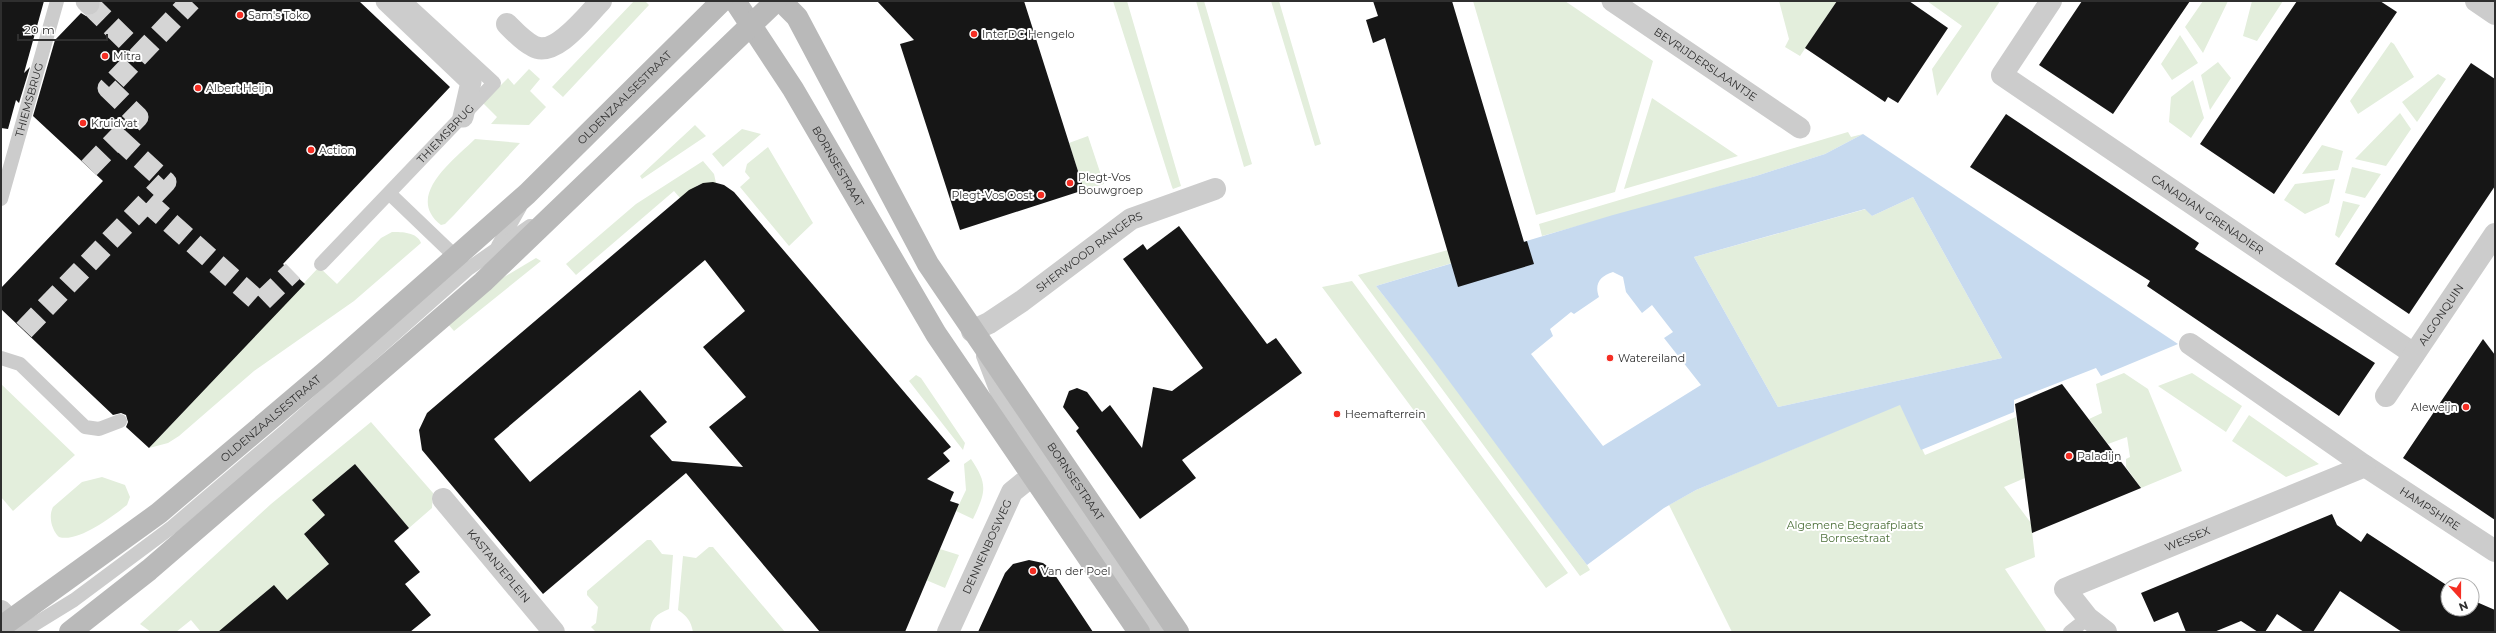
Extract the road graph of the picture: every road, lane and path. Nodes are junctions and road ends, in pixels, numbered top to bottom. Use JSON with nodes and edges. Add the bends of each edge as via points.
{"nodes":[{"id":1,"x":57,"y":1,"type":"edge"},
{"id":2,"x":386,"y":1,"type":"edge"},
{"id":3,"x":405,"y":1,"type":"edge"},
{"id":4,"x":601,"y":1,"type":"edge"},
{"id":5,"x":722,"y":1,"type":"edge"},
{"id":6,"x":735,"y":1,"type":"edge"},
{"id":7,"x":776,"y":1,"type":"edge"},
{"id":8,"x":781,"y":1,"type":"edge"},
{"id":9,"x":1612,"y":1,"type":"edge"},
{"id":10,"x":2051,"y":1,"type":"edge"},
{"id":11,"x":2476,"y":1,"type":"edge"},
{"id":12,"x":2495,"y":14,"type":"edge"},
{"id":13,"x":507,"y":24,"type":"dead end"},
{"id":14,"x":751,"y":24,"type":"junction"},
{"id":15,"x":463,"y":117,"type":"junction"},
{"id":16,"x":1800,"y":128,"type":"dead end"},
{"id":17,"x":1215,"y":189,"type":"dead end"},
{"id":18,"x":390,"y":194,"type":"junction"},
{"id":19,"x":527,"y":194,"type":"junction"},
{"id":20,"x":1,"y":199,"type":"edge"},
{"id":21,"x":564,"y":204,"type":"junction"},
{"id":22,"x":2495,"y":234,"type":"edge"},
{"id":23,"x":497,"y":248,"type":"junction"},
{"id":24,"x":321,"y":264,"type":"dead end"},
{"id":25,"x":469,"y":269,"type":"junction"},
{"id":26,"x":972,"y":331,"type":"junction"},
{"id":27,"x":936,"y":334,"type":"junction"},
{"id":28,"x":2190,"y":344,"type":"dead end"},
{"id":29,"x":2414,"y":354,"type":"junction"},
{"id":30,"x":1,"y":358,"type":"edge"},
{"id":31,"x":2386,"y":396,"type":"dead end"},
{"id":32,"x":999,"y":398,"type":"junction"},
{"id":33,"x":120,"y":421,"type":"dead end"},
{"id":34,"x":1044,"y":466,"type":"junction"},
{"id":35,"x":2366,"y":466,"type":"junction"},
{"id":36,"x":443,"y":499,"type":"dead end"},
{"id":37,"x":2495,"y":551,"type":"edge"},
{"id":38,"x":2088,"y":618,"type":"junction"},
{"id":39,"x":11,"y":624,"type":"edge"},
{"id":40,"x":70,"y":632,"type":"edge"},
{"id":41,"x":554,"y":632,"type":"edge"},
{"id":42,"x":948,"y":632,"type":"edge"},
{"id":43,"x":1139,"y":632,"type":"edge"},
{"id":44,"x":1158,"y":632,"type":"edge"},
{"id":45,"x":1178,"y":632,"type":"edge"},
{"id":46,"x":2070,"y":632,"type":"edge"},
{"id":47,"x":2106,"y":632,"type":"edge"}],
"edges":[{"from":1,"to":20,"type":"lane","name":"THIEMSBRUG"},
{"from":2,"to":15,"type":"street","name":"THIEMSBRUG","via":[[471,82]]},
{"from":3,"to":15,"type":"lane","via":[[494,83]]},
{"from":4,"to":13,"type":"street","via":[[559,44],[547,48],[534,47]]},
{"from":5,"to":19,"type":"main road","name":"OLDENZAALSESTRAAT"},
{"from":6,"to":14,"type":"main road","name":"BORNSESTRAAT"},
{"from":7,"to":14,"type":"main road","name":"OLDENZAALSESTRAAT"},
{"from":8,"to":26,"type":"main road","name":"BORNSESTRAAT","via":[[797,17],[928,264]]},
{"from":9,"to":16,"type":"street","name":"BEVRIJDERSLAANTJE"},
{"from":10,"to":29,"type":"street","name":"CANADIAN GRENADIER","via":[[2002,75]]},
{"from":11,"to":12,"type":"street"},
{"from":14,"to":21,"type":"main road","name":"OLDENZAALSESTRAAT"},
{"from":14,"to":27,"type":"main road","name":"BORNSESTRAAT","via":[[793,89]]},
{"from":15,"to":18,"type":"lane","name":"THIEMSBRUG"},
{"from":17,"to":26,"type":"street","name":"SHERWOOD RANGERS","via":[[1131,219],[1022,301]]},
{"from":18,"to":24,"type":"lane","name":"THIEMSBRUG"},
{"from":18,"to":25,"type":"lane"},
{"from":19,"to":23,"type":"lane","name":"OLDENZAALSESTRAAT"},
{"from":19,"to":25,"type":"main road","name":"OLDENZAALSESTRAAT"},
{"from":21,"to":23,"type":"lane","name":"OLDENZAALSESTRAAT"},
{"from":21,"to":25,"type":"main road","name":"OLDENZAALSESTRAAT"},
{"from":22,"to":29,"type":"street","name":"ALGONQUIN"},
{"from":23,"to":25,"type":"lane","name":"OLDENZAALSESTRAAT"},
{"from":25,"to":39,"type":"main road","name":"OLDENZAALSESTRAAT","via":[[329,369],[159,512]]},
{"from":25,"to":40,"type":"main road","name":"OLDENZAALSESTRAAT","via":[[149,570]]},
{"from":26,"to":32,"type":"lane","name":"BORNSESTRAAT"},
{"from":26,"to":34,"type":"main road","name":"BORNSESTRAAT"},
{"from":27,"to":32,"type":"lane","name":"BORNSESTRAAT"},
{"from":27,"to":34,"type":"main road","name":"BORNSESTRAAT"},
{"from":28,"to":35,"type":"street"},
{"from":29,"to":31,"type":"street","name":"ALGONQUIN"},
{"from":30,"to":33,"type":"lane","via":[[20,364],[85,427],[99,429]]},
{"from":32,"to":34,"type":"lane","name":"BORNSESTRAAT"},
{"from":34,"to":42,"type":"street","name":"DENNENBOSWEG","via":[[1012,492]]},
{"from":34,"to":43,"type":"main road","name":"BORNSESTRAAT"},
{"from":34,"to":44,"type":"lane","name":"BORNSESTRAAT"},
{"from":34,"to":45,"type":"main road","name":"BORNSESTRAAT"},
{"from":35,"to":37,"type":"street","name":"HAMPSHIRE"},
{"from":35,"to":38,"type":"street","name":"WESSEX","via":[[2065,589]]},
{"from":36,"to":41,"type":"street","name":"KASTANJEPLEIN"},
{"from":38,"to":46,"type":"lane"},
{"from":38,"to":47,"type":"street","name":"WESSEX"}]}
